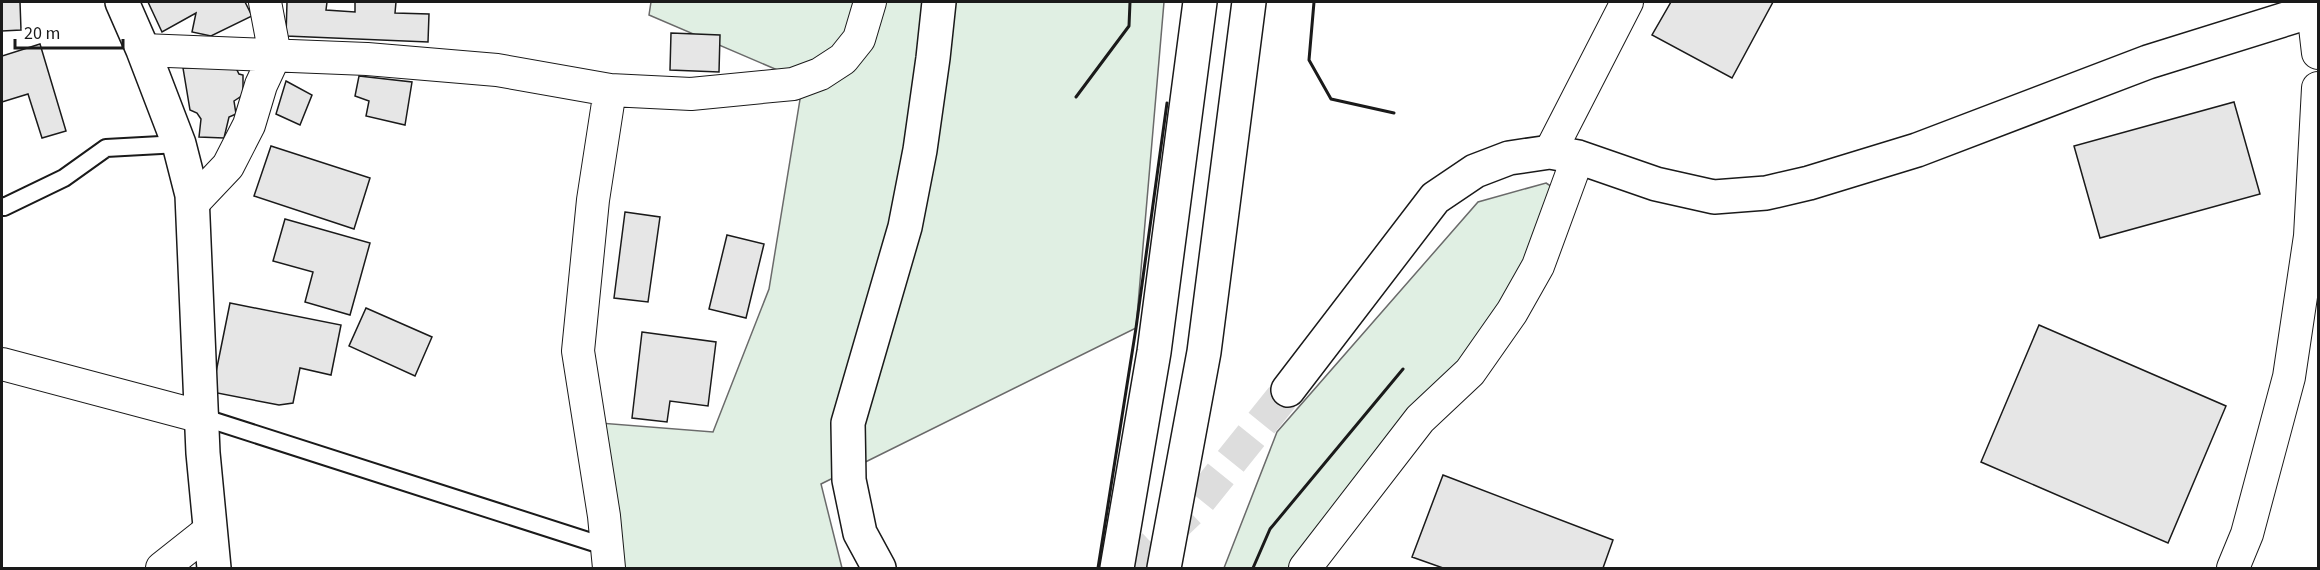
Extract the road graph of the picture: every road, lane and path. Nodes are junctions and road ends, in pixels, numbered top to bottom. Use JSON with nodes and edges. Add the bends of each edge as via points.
{"nodes":[{"id":1,"x":122,"y":2,"type":"edge"},
{"id":2,"x":266,"y":2,"type":"edge"},
{"id":3,"x":870,"y":2,"type":"edge"},
{"id":4,"x":939,"y":2,"type":"edge"},
{"id":5,"x":1200,"y":2,"type":"edge"},
{"id":6,"x":1249,"y":2,"type":"edge"},
{"id":7,"x":1627,"y":2,"type":"edge"},
{"id":8,"x":2316,"y":10,"type":"edge"},
{"id":9,"x":143,"y":50,"type":"junction"},
{"id":10,"x":2319,"y":53,"type":"edge"},
{"id":11,"x":275,"y":55,"type":"junction"},
{"id":12,"x":2319,"y":88,"type":"edge"},
{"id":13,"x":610,"y":90,"type":"junction"},
{"id":14,"x":179,"y":144,"type":"junction"},
{"id":15,"x":1564,"y":155,"type":"junction"},
{"id":16,"x":192,"y":204,"type":"junction"},
{"id":17,"x":2,"y":206,"type":"edge"},
{"id":18,"x":2,"y":364,"type":"edge"},
{"id":19,"x":1288,"y":390,"type":"tunnel mouth"},
{"id":20,"x":202,"y":417,"type":"junction"},
{"id":21,"x":210,"y":530,"type":"junction"},
{"id":22,"x":608,"y":558,"type":"edge"},
{"id":23,"x":162,"y":568,"type":"edge"},
{"id":24,"x":214,"y":568,"type":"edge"},
{"id":25,"x":879,"y":568,"type":"edge"},
{"id":26,"x":1117,"y":568,"type":"edge"},
{"id":27,"x":1164,"y":568,"type":"edge"},
{"id":28,"x":1305,"y":568,"type":"edge"},
{"id":29,"x":2233,"y":568,"type":"edge"}],
"edges":[{"from":1,"to":9,"type":"main road"},
{"from":2,"to":11,"type":"street"},
{"from":3,"to":13,"type":"street","via":[[859,39],[843,59],[820,74],[793,84],[691,94]]},
{"from":4,"to":25,"type":"main road","via":[[920,150],[905,227],[848,423],[849,480],[860,533]]},
{"from":5,"to":26,"type":"main road","via":[[1154,352]]},
{"from":6,"to":27,"type":"main road","via":[[1204,352]]},
{"from":7,"to":15,"type":"street"},
{"from":8,"to":10,"type":"street"},
{"from":8,"to":15,"type":"main road","via":[[2148,62],[1917,150],[1766,193],[1714,197],[1656,184]]},
{"from":9,"to":11,"type":"street"},
{"from":9,"to":14,"type":"main road"},
{"from":11,"to":13,"type":"street","via":[[497,70]]},
{"from":11,"to":16,"type":"street","via":[[249,125],[228,166]]},
{"from":12,"to":29,"type":"street","via":[[2310,236],[2289,377],[2247,534]]},
{"from":13,"to":22,"type":"street","via":[[592,212],[578,351]]},
{"from":14,"to":16,"type":"main road"},
{"from":14,"to":17,"type":"lane","via":[[106,148],[64,178]]},
{"from":15,"to":19,"type":"main road","via":[[1509,158],[1475,171],[1435,198]]},
{"from":15,"to":28,"type":"street","via":[[1538,266],[1512,312],[1470,372],[1420,418]]},
{"from":16,"to":20,"type":"main road"},
{"from":18,"to":20,"type":"street"},
{"from":20,"to":21,"type":"main road"},
{"from":20,"to":22,"type":"lane"},
{"from":21,"to":23,"type":"street"},
{"from":21,"to":24,"type":"main road"}]}
